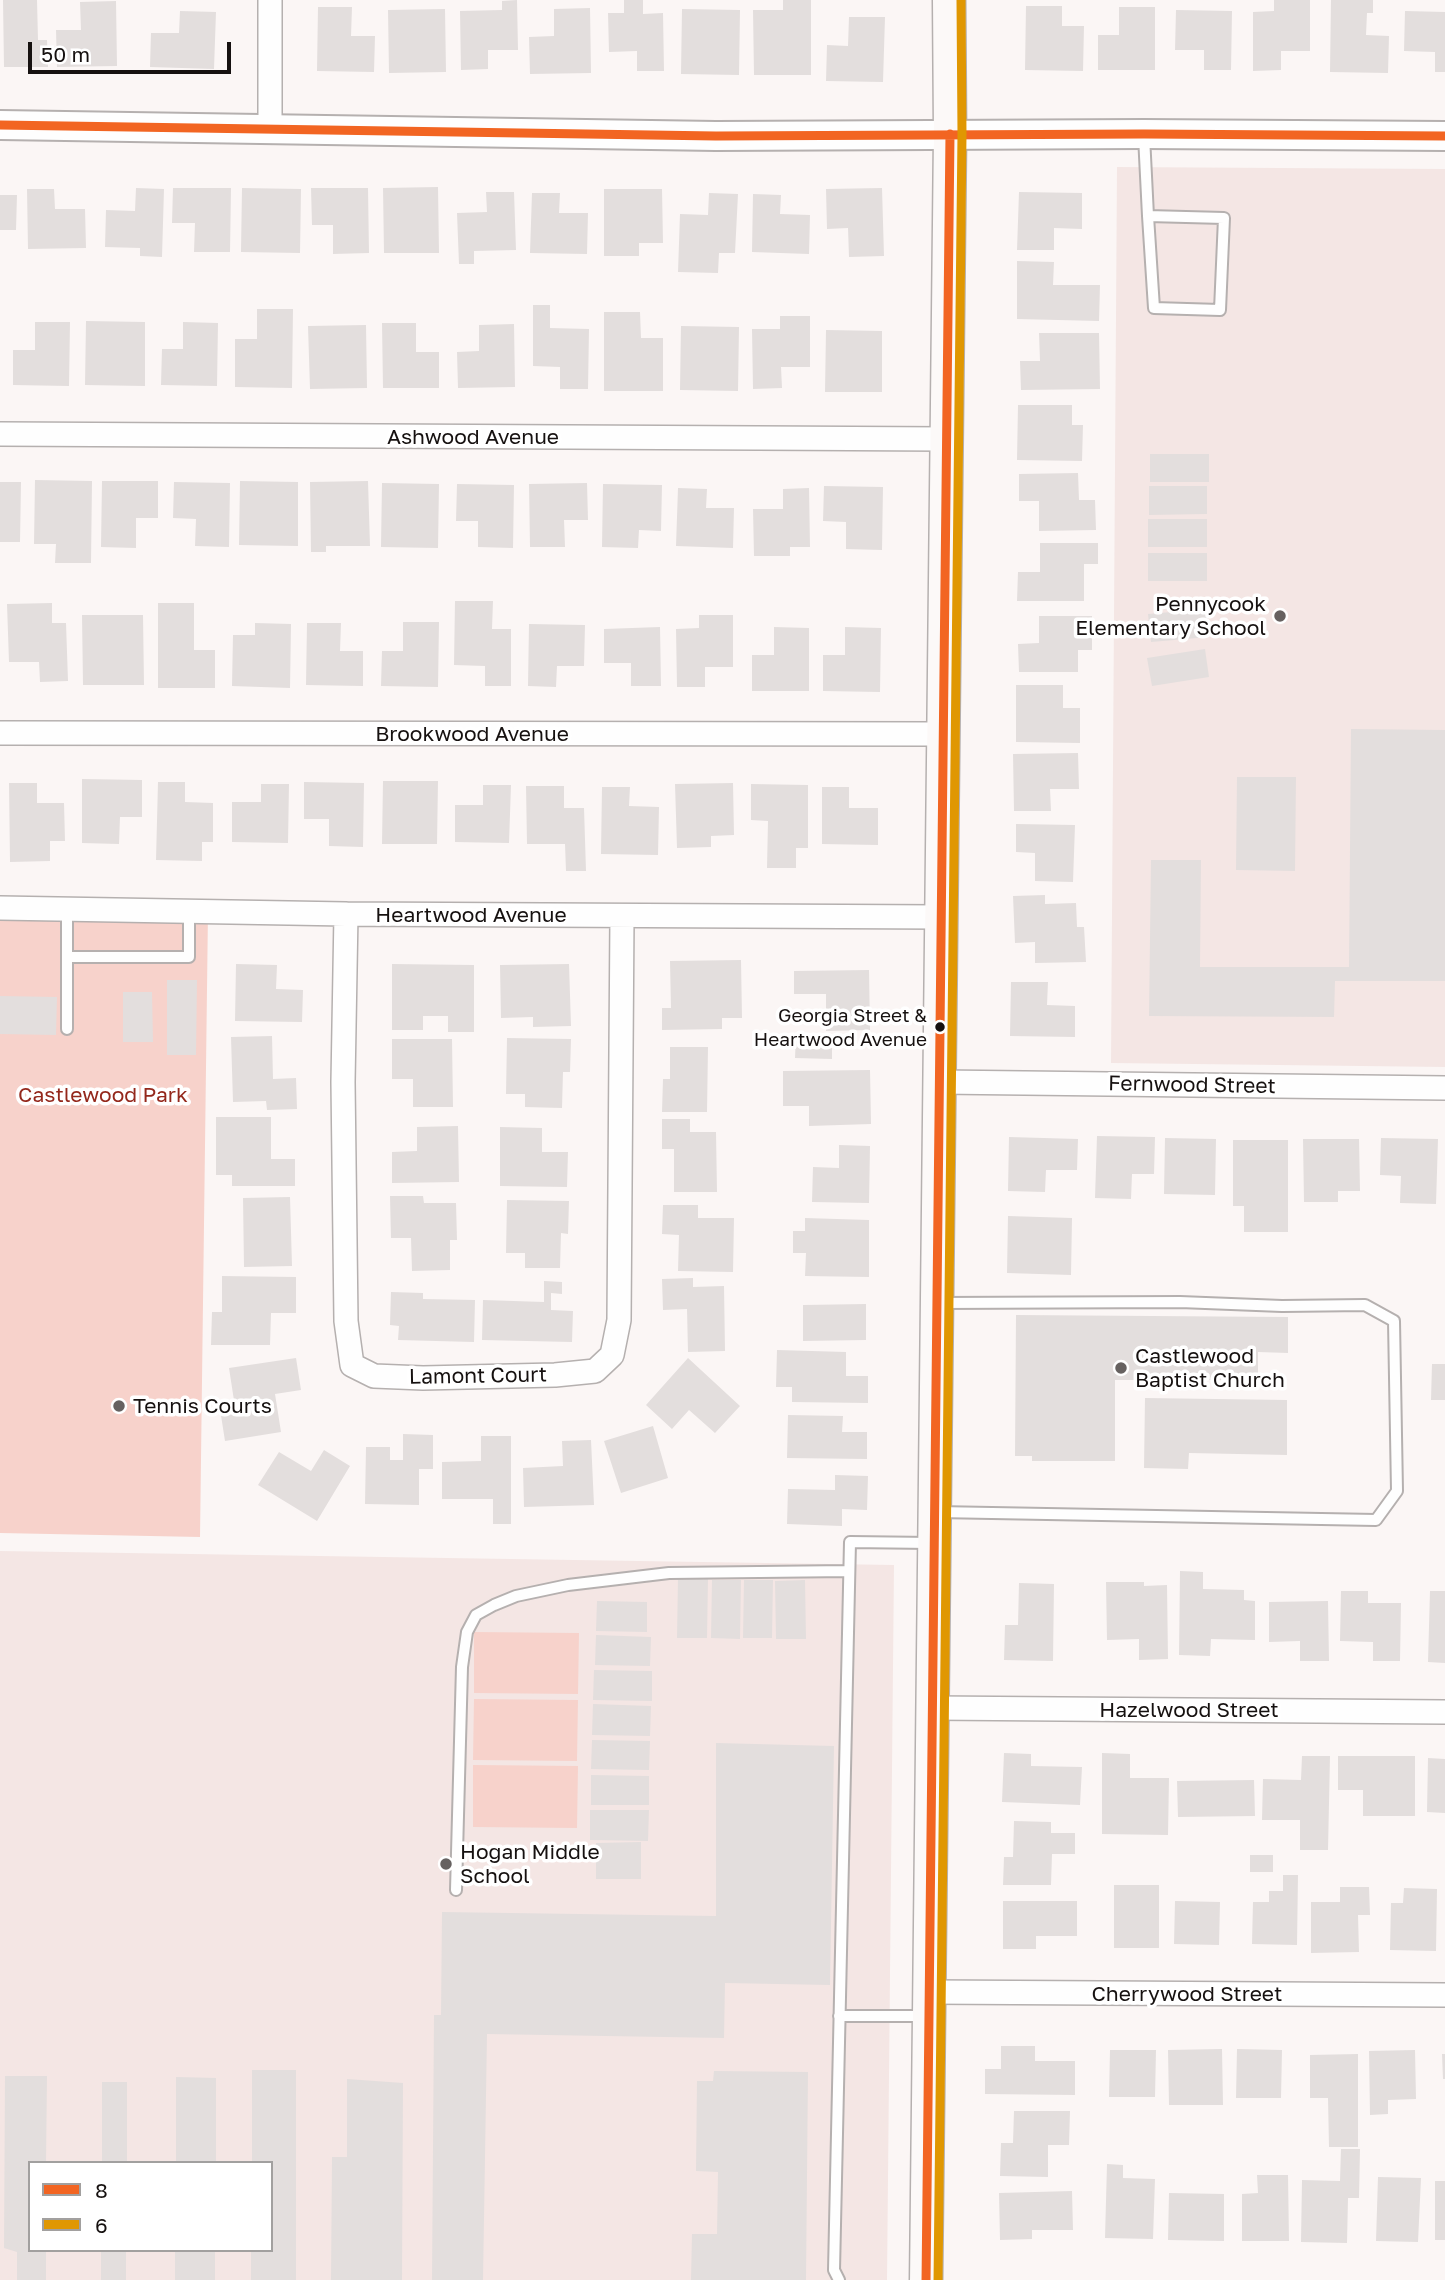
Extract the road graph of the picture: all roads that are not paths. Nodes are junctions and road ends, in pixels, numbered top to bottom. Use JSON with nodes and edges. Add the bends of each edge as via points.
{"nodes":[{"id":1,"x":270,"y":0,"type":"edge"},
{"id":2,"x":949,"y":0,"type":"edge"},
{"id":3,"x":0,"y":125,"type":"edge"},
{"id":4,"x":270,"y":129,"type":"junction"},
{"id":5,"x":950,"y":134,"type":"junction"},
{"id":6,"x":1144,"y":134,"type":"junction"},
{"id":7,"x":1445,"y":136,"type":"edge"},
{"id":8,"x":1148,"y":216,"type":"junction"},
{"id":9,"x":0,"y":434,"type":"edge"},
{"id":10,"x":946,"y":439,"type":"junction"},
{"id":11,"x":0,"y":733,"type":"edge"},
{"id":12,"x":943,"y":734,"type":"junction"},
{"id":13,"x":0,"y":908,"type":"edge"},
{"id":14,"x":67,"y":909,"type":"junction"},
{"id":15,"x":189,"y":911,"type":"junction"},
{"id":16,"x":346,"y":914,"type":"junction"},
{"id":17,"x":621,"y":916,"type":"junction"},
{"id":18,"x":941,"y":917,"type":"junction"},
{"id":19,"x":67,"y":957,"type":"junction"},
{"id":20,"x":67,"y":1029,"type":"dead end"},
{"id":21,"x":940,"y":1082,"type":"junction"},
{"id":22,"x":1445,"y":1088,"type":"edge"},
{"id":23,"x":937,"y":1303,"type":"junction"},
{"id":24,"x":935,"y":1512,"type":"junction"},
{"id":25,"x":934,"y":1543,"type":"junction"},
{"id":26,"x":849,"y":1571,"type":"junction"},
{"id":27,"x":932,"y":1708,"type":"junction"},
{"id":28,"x":1445,"y":1712,"type":"edge"},
{"id":29,"x":456,"y":1890,"type":"dead end"},
{"id":30,"x":1445,"y":1996,"type":"edge"},
{"id":31,"x":929,"y":2004,"type":"junction"},
{"id":32,"x":839,"y":2016,"type":"junction"},
{"id":33,"x":839,"y":2280,"type":"edge"},
{"id":34,"x":926,"y":2280,"type":"edge"}],
"edges":[{"from":1,"to":4,"type":"street"},
{"from":2,"to":5,"type":"main road"},
{"from":3,"to":4,"type":"street"},
{"from":4,"to":5,"type":"street","via":[[716,136]]},
{"from":5,"to":6,"type":"street"},
{"from":5,"to":10,"type":"main road"},
{"from":6,"to":7,"type":"street"},
{"from":6,"to":8,"type":"lane"},
{"from":8,"to":8,"type":"lane","via":[[1154,308],[1220,310],[1224,218]]},
{"from":9,"to":10,"type":"street","name":"Ashwood Avenue"},
{"from":10,"to":12,"type":"main road"},
{"from":11,"to":12,"type":"street","name":"Brookwood Avenue"},
{"from":12,"to":18,"type":"main road"},
{"from":13,"to":14,"type":"street","name":"Heartwood Avenue"},
{"from":14,"to":15,"type":"street","name":"Heartwood Avenue"},
{"from":14,"to":19,"type":"lane"},
{"from":15,"to":16,"type":"street","name":"Heartwood Avenue"},
{"from":15,"to":19,"type":"lane","via":[[189,957]]},
{"from":16,"to":17,"type":"street","name":"Heartwood Avenue"},
{"from":16,"to":17,"type":"street","name":"Lamont Court","via":[[346,1321],[352,1365],[374,1376],[423,1378],[595,1371],[612,1355],[619,1320]]},
{"from":17,"to":18,"type":"street","name":"Heartwood Avenue"},
{"from":18,"to":21,"type":"main road"},
{"from":19,"to":20,"type":"lane"},
{"from":21,"to":22,"type":"street","name":"Fernwood Street"},
{"from":21,"to":23,"type":"main road"},
{"from":23,"to":24,"type":"main road"},
{"from":23,"to":24,"type":"lane","via":[[1365,1305],[1394,1321],[1397,1491],[1376,1520]]},
{"from":24,"to":25,"type":"main road"},
{"from":25,"to":26,"type":"lane","via":[[850,1542]]},
{"from":25,"to":27,"type":"main road"},
{"from":26,"to":29,"type":"lane","via":[[643,1576],[516,1596],[476,1615],[467,1632],[462,1667]]},
{"from":26,"to":32,"type":"lane"},
{"from":27,"to":28,"type":"street","name":"Hazelwood Street"},
{"from":27,"to":31,"type":"main road"},
{"from":30,"to":31,"type":"street","name":"Cherrywood Street"},
{"from":31,"to":32,"type":"lane"},
{"from":31,"to":34,"type":"main road"},
{"from":32,"to":33,"type":"lane","via":[[834,2270]]}]}
